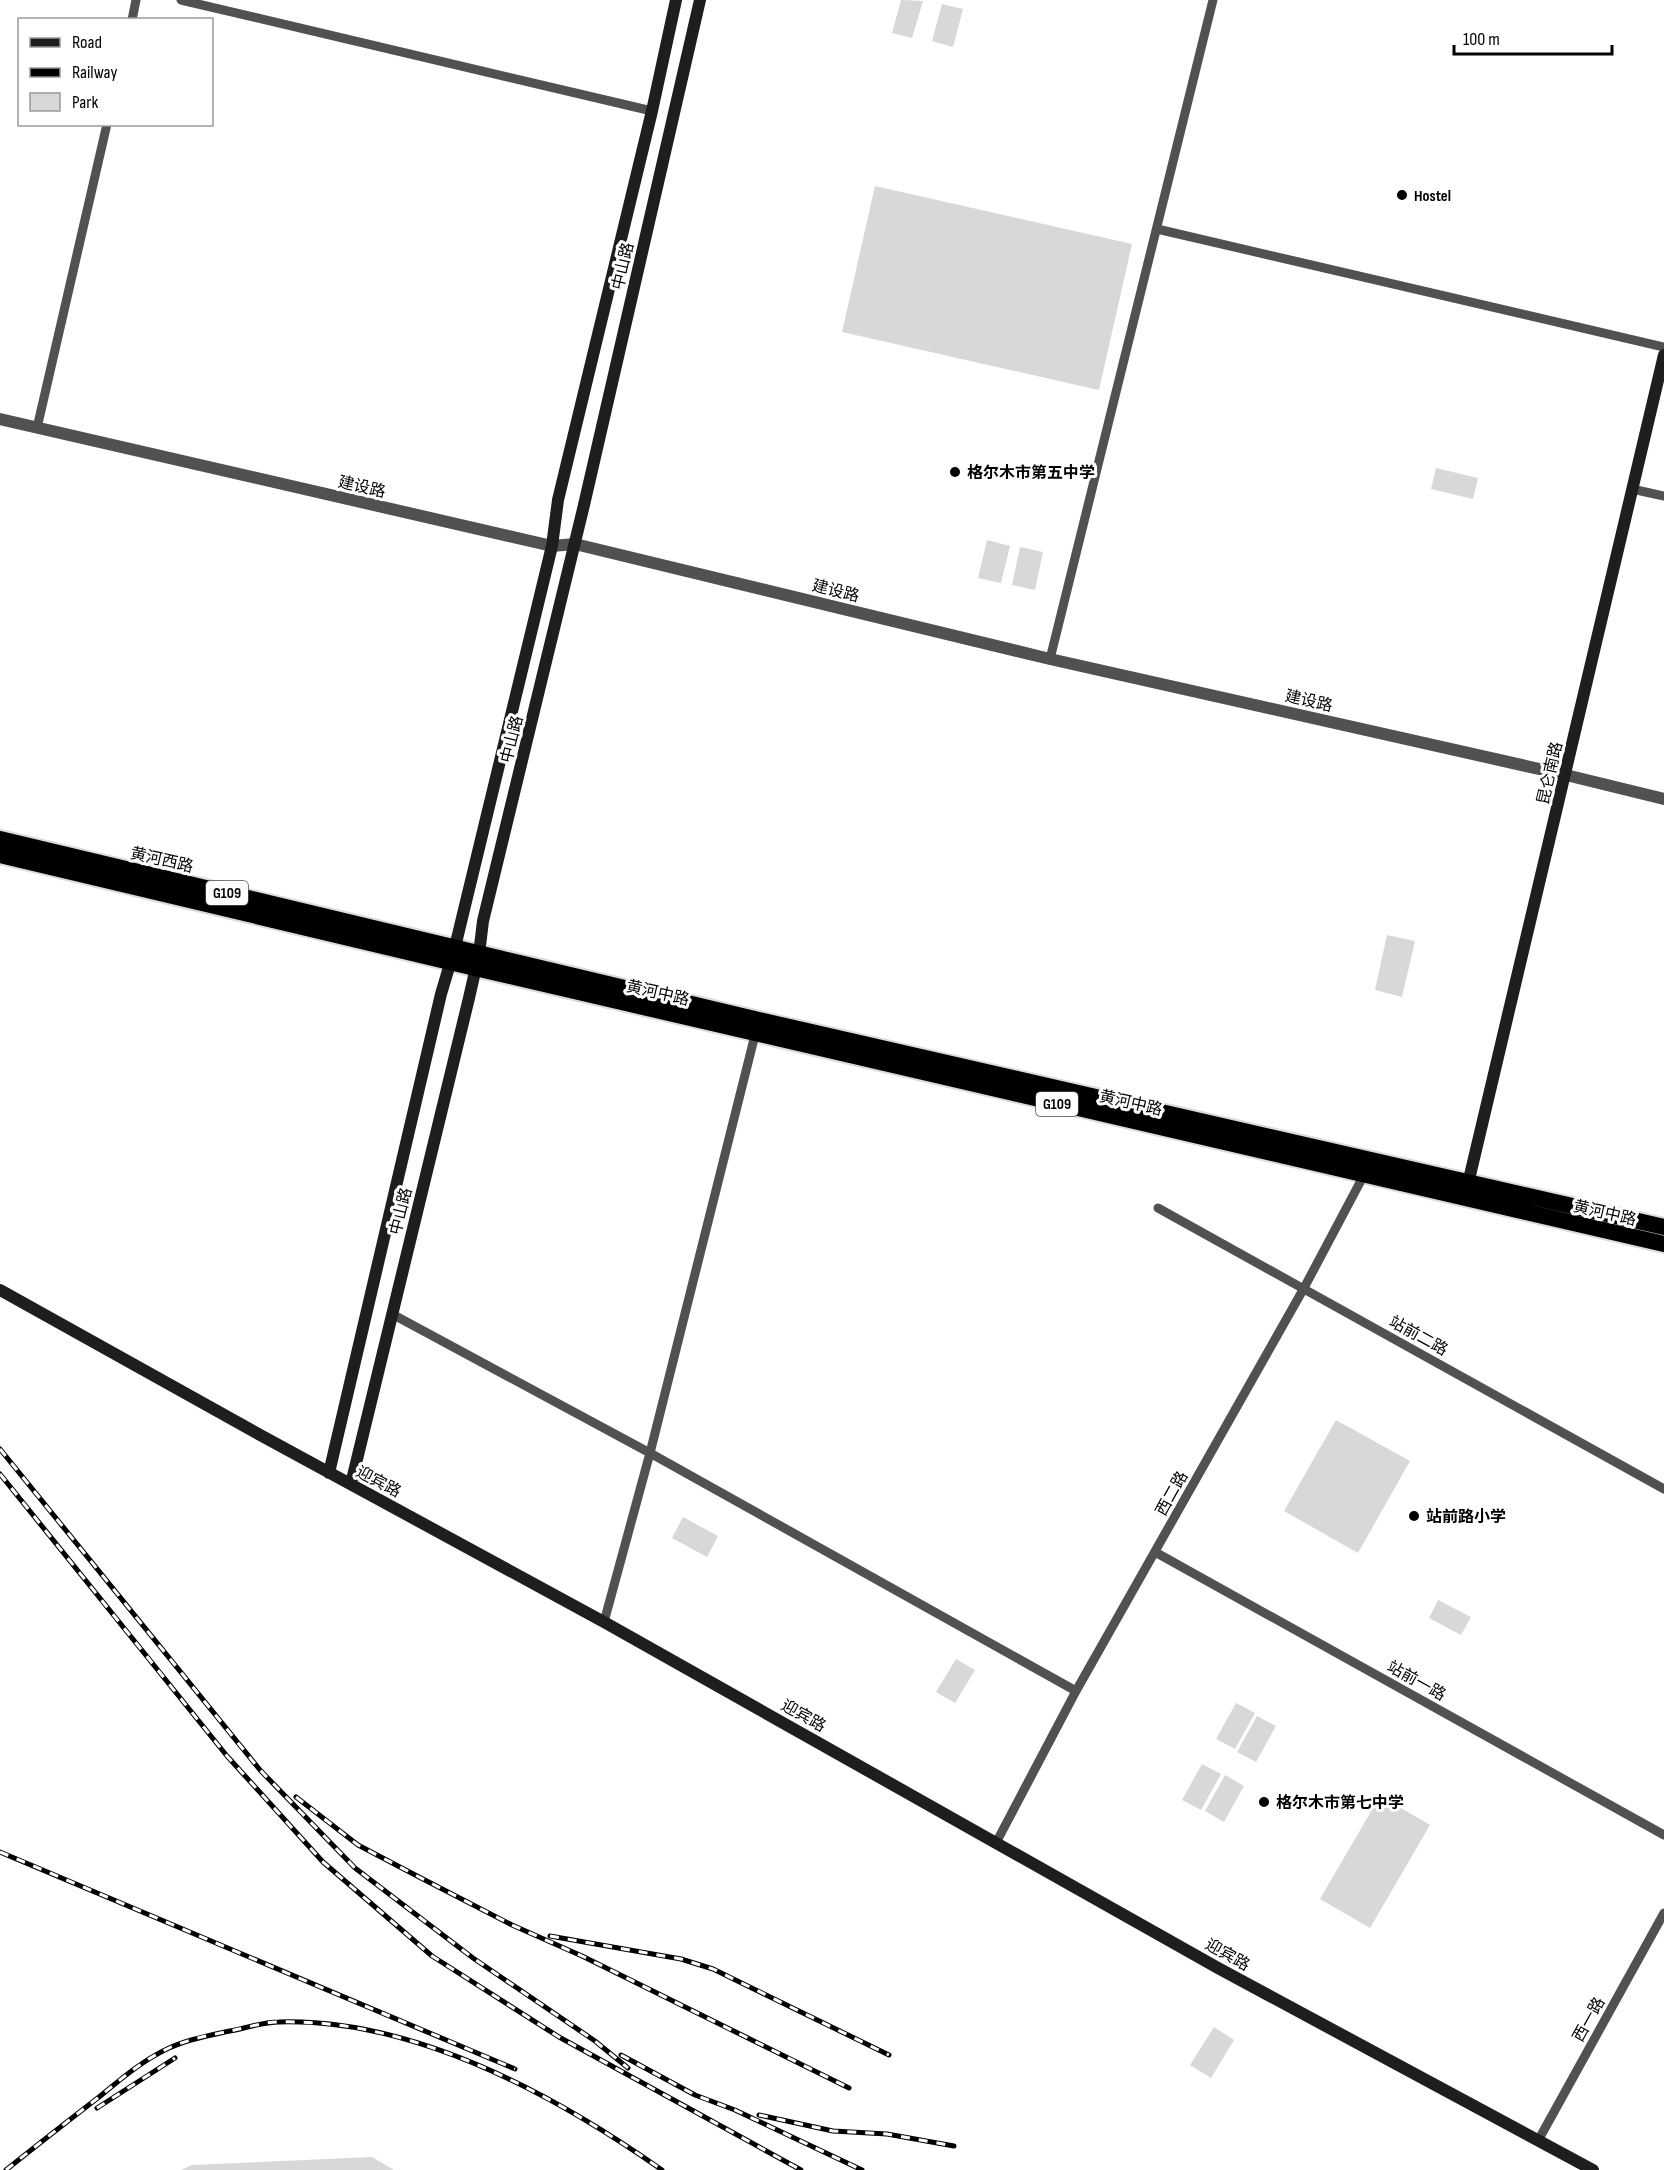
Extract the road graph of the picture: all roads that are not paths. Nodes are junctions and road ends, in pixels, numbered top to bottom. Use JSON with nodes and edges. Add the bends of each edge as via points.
{"nodes":[{"id":1,"x":136,"y":0,"type":"edge"},
{"id":2,"x":181,"y":0,"type":"edge"},
{"id":3,"x":676,"y":0,"type":"edge"},
{"id":4,"x":700,"y":0,"type":"edge"},
{"id":5,"x":1213,"y":0,"type":"edge"},
{"id":6,"x":132,"y":18,"type":"edge"},
{"id":7,"x":652,"y":111,"type":"junction"},
{"id":8,"x":107,"y":126,"type":"edge"},
{"id":9,"x":1156,"y":228,"type":"junction"},
{"id":10,"x":1664,"y":348,"type":"edge"},
{"id":11,"x":1664,"y":355,"type":"edge"},
{"id":12,"x":0,"y":419,"type":"edge"},
{"id":13,"x":37,"y":428,"type":"junction"},
{"id":14,"x":1632,"y":489,"type":"junction"},
{"id":15,"x":1664,"y":496,"type":"edge"},
{"id":16,"x":575,"y":544,"type":"junction"},
{"id":17,"x":552,"y":546,"type":"junction"},
{"id":18,"x":1050,"y":659,"type":"junction"},
{"id":19,"x":1566,"y":775,"type":"junction"},
{"id":20,"x":1664,"y":799,"type":"edge"},
{"id":21,"x":0,"y":839,"type":"edge"},
{"id":22,"x":0,"y":855,"type":"edge"},
{"id":23,"x":453,"y":954,"type":"junction"},
{"id":24,"x":477,"y":961,"type":"junction"},
{"id":25,"x":757,"y":1027,"type":"junction"},
{"id":26,"x":1366,"y":1167,"type":"junction"},
{"id":27,"x":1467,"y":1190,"type":"junction"},
{"id":28,"x":1158,"y":1208,"type":"dead end"},
{"id":29,"x":1664,"y":1227,"type":"edge"},
{"id":30,"x":1664,"y":1244,"type":"edge"},
{"id":31,"x":1304,"y":1288,"type":"junction"},
{"id":32,"x":0,"y":1290,"type":"edge"},
{"id":33,"x":392,"y":1314,"type":"junction"},
{"id":34,"x":650,"y":1453,"type":"junction"},
{"id":35,"x":329,"y":1473,"type":"junction"},
{"id":36,"x":351,"y":1484,"type":"junction"},
{"id":37,"x":1664,"y":1489,"type":"edge"},
{"id":38,"x":1155,"y":1552,"type":"junction"},
{"id":39,"x":604,"y":1623,"type":"junction"},
{"id":40,"x":1076,"y":1691,"type":"junction"},
{"id":41,"x":1664,"y":1834,"type":"edge"},
{"id":42,"x":996,"y":1841,"type":"junction"},
{"id":43,"x":1664,"y":1913,"type":"edge"},
{"id":44,"x":1539,"y":2139,"type":"junction"},
{"id":45,"x":1593,"y":2170,"type":"edge"}],
"edges":[{"from":1,"to":6,"type":"street"},
{"from":2,"to":7,"type":"street"},
{"from":3,"to":7,"type":"main road","name":"中山路"},
{"from":4,"to":16,"type":"main road","name":"中山路"},
{"from":5,"to":9,"type":"street"},
{"from":7,"to":17,"type":"main road","name":"中山路","via":[[558,500]]},
{"from":8,"to":13,"type":"street"},
{"from":9,"to":10,"type":"street"},
{"from":9,"to":18,"type":"street"},
{"from":11,"to":14,"type":"main road","name":"昆仑南路"},
{"from":12,"to":13,"type":"street","name":"建设路"},
{"from":13,"to":17,"type":"street","name":"建设路"},
{"from":14,"to":15,"type":"street"},
{"from":14,"to":19,"type":"main road","name":"昆仑南路"},
{"from":16,"to":17,"type":"street","name":"建设路"},
{"from":16,"to":18,"type":"street","name":"建设路"},
{"from":16,"to":24,"type":"main road","name":"中山路","via":[[483,921]]},
{"from":17,"to":23,"type":"main road","name":"中山路"},
{"from":18,"to":19,"type":"street","name":"建设路"},
{"from":19,"to":20,"type":"street","name":"建设路"},
{"from":19,"to":27,"type":"main road","name":"昆仑南路"},
{"from":21,"to":23,"type":"highway","name":"黄河西路","number":"G109"},
{"from":22,"to":23,"type":"highway","name":"黄河西路","number":"G109"},
{"from":23,"to":24,"type":"highway","name":"黄河中路","number":"G109"},
{"from":23,"to":35,"type":"main road","name":"中山路"},
{"from":24,"to":25,"type":"highway","name":"黄河中路","number":"G109"},
{"from":24,"to":33,"type":"main road","name":"中山路"},
{"from":25,"to":26,"type":"highway","name":"黄河中路","number":"G109"},
{"from":25,"to":34,"type":"street"},
{"from":26,"to":27,"type":"highway","name":"黄河中路","number":"G109"},
{"from":26,"to":31,"type":"street","name":"西二路"},
{"from":27,"to":29,"type":"highway","name":"黄河中路","number":"G109"},
{"from":27,"to":30,"type":"highway","name":"黄河中路","number":"G109"},
{"from":28,"to":31,"type":"street","name":"站前二路"},
{"from":31,"to":37,"type":"street","name":"站前二路"},
{"from":31,"to":38,"type":"street","name":"西二路"},
{"from":32,"to":35,"type":"main road","name":"迎宾路"},
{"from":33,"to":34,"type":"street"},
{"from":33,"to":36,"type":"main road","name":"中山路"},
{"from":34,"to":39,"type":"street"},
{"from":34,"to":40,"type":"street"},
{"from":35,"to":36,"type":"main road","name":"迎宾路"},
{"from":36,"to":39,"type":"main road","name":"迎宾路"},
{"from":38,"to":40,"type":"street","name":"西二路"},
{"from":38,"to":41,"type":"street","name":"站前一路"},
{"from":39,"to":42,"type":"main road","name":"迎宾路"},
{"from":40,"to":42,"type":"street","name":"西二路"},
{"from":42,"to":44,"type":"main road","name":"迎宾路","via":[[1218,1968]]},
{"from":43,"to":44,"type":"street","name":"西一路"},
{"from":44,"to":45,"type":"main road","name":"迎宾路"}]}
